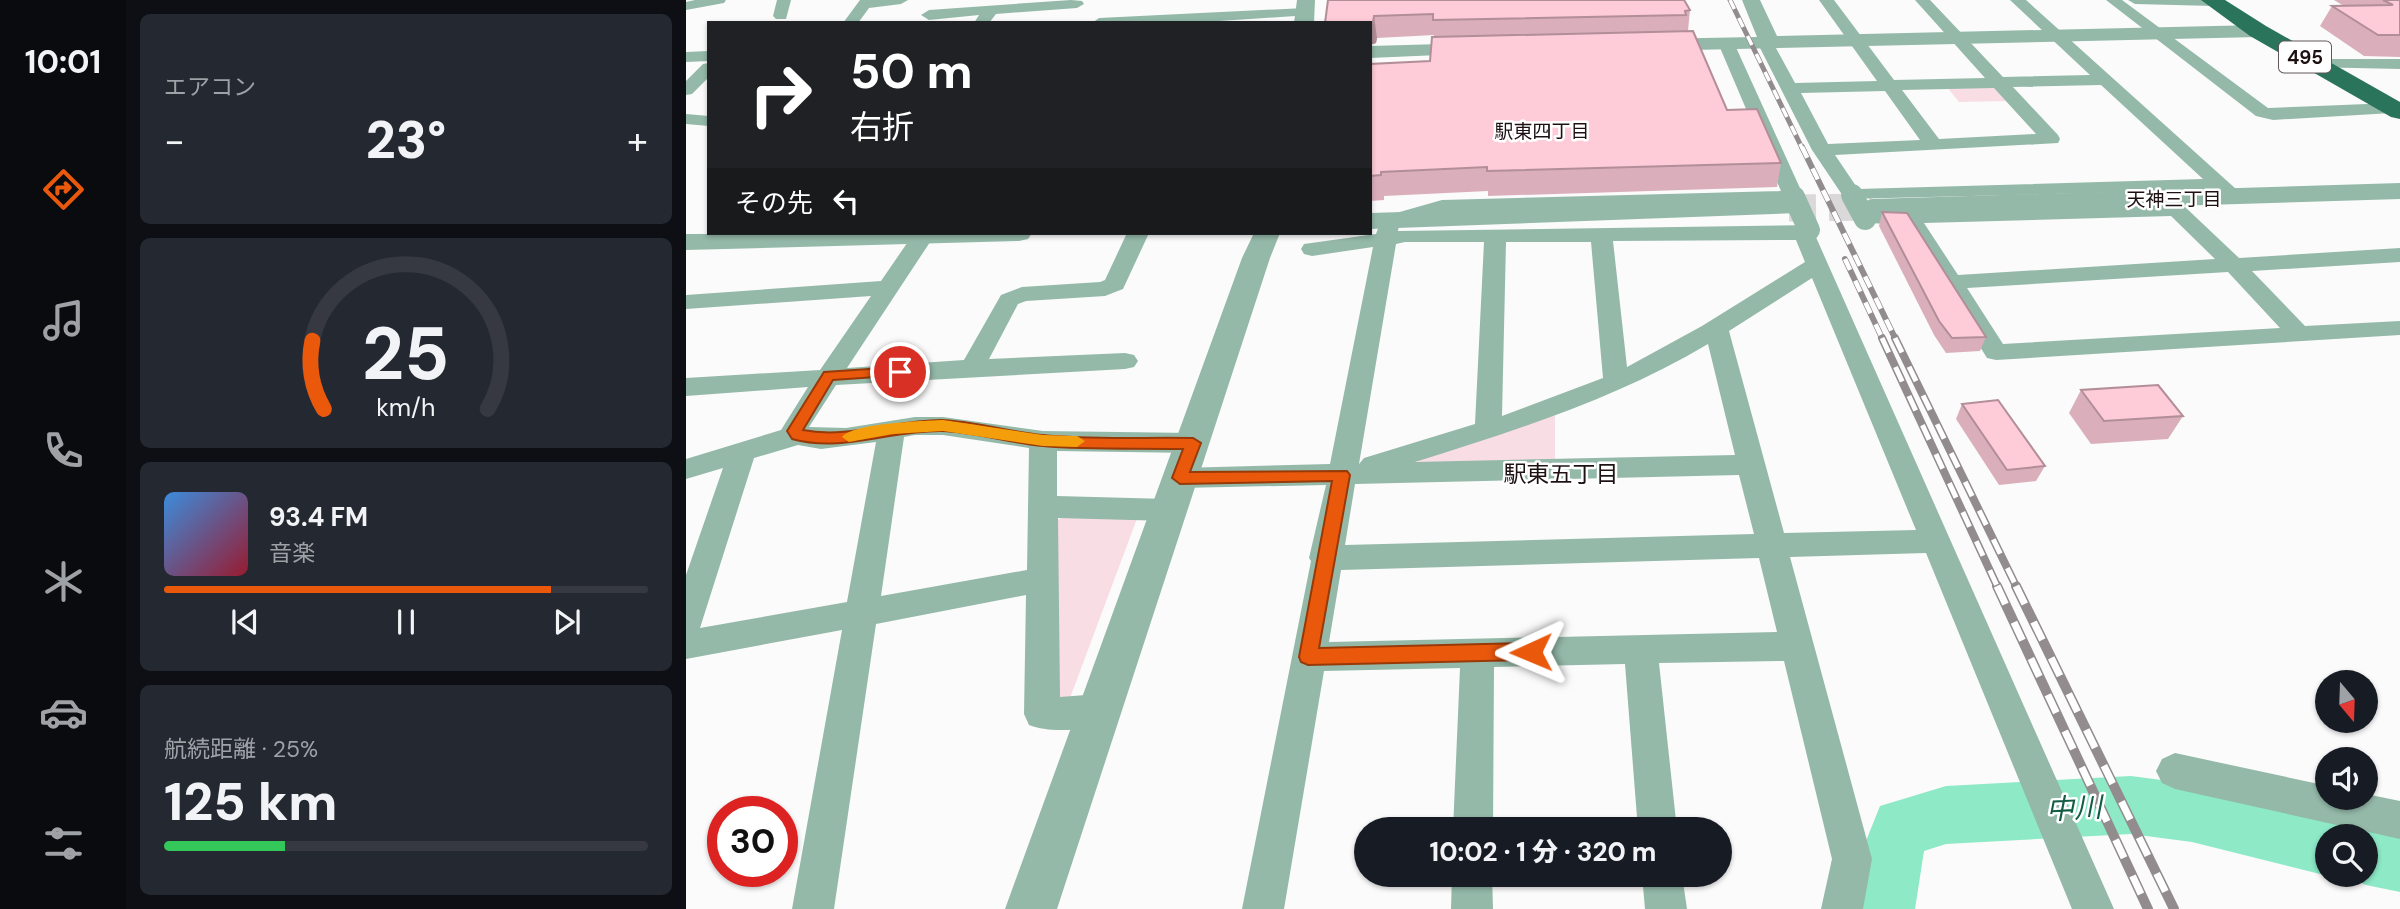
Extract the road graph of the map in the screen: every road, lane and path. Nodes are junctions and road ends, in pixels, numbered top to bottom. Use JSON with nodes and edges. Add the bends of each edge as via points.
{"nodes":[{"id":1,"x":719,"y":0,"type":"edge"},
{"id":2,"x":784,"y":0,"type":"edge"},
{"id":3,"x":901,"y":0,"type":"edge"},
{"id":4,"x":1186,"y":0,"type":"edge"},
{"id":5,"x":1751,"y":0,"type":"edge"},
{"id":6,"x":1826,"y":0,"type":"edge"},
{"id":7,"x":1922,"y":0,"type":"edge"},
{"id":8,"x":2017,"y":0,"type":"edge"},
{"id":9,"x":2113,"y":0,"type":"edge"},
{"id":10,"x":2135,"y":0,"type":"edge"},
{"id":11,"x":2212,"y":1,"type":"edge"},
{"id":12,"x":867,"y":2,"type":"edge"},
{"id":13,"x":1078,"y":2,"type":"edge"},
{"id":14,"x":686,"y":4,"type":"edge"},
{"id":15,"x":1038,"y":4,"type":"edge"},
{"id":16,"x":1305,"y":12,"type":"edge"},
{"id":17,"x":929,"y":15,"type":"dead end"},
{"id":18,"x":781,"y":16,"type":"dead end"},
{"id":19,"x":986,"y":17,"type":"edge"},
{"id":20,"x":852,"y":21,"type":"edge"},
{"id":21,"x":1066,"y":21,"type":"edge"},
{"id":22,"x":1180,"y":21,"type":"edge"},
{"id":23,"x":2258,"y":31,"type":"junction"},
{"id":24,"x":2156,"y":33,"type":"junction"},
{"id":25,"x":2058,"y":36,"type":"junction"},
{"id":26,"x":1957,"y":38,"type":"junction"},
{"id":27,"x":1855,"y":40,"type":"junction"},
{"id":28,"x":1765,"y":42,"type":"junction"},
{"id":29,"x":1726,"y":43,"type":"junction"},
{"id":30,"x":1630,"y":45,"type":"edge"},
{"id":31,"x":1493,"y":49,"type":"edge"},
{"id":32,"x":1372,"y":52,"type":"edge"},
{"id":33,"x":707,"y":56,"type":"edge"},
{"id":34,"x":686,"y":57,"type":"edge"},
{"id":35,"x":2315,"y":64,"type":"junction"},
{"id":36,"x":2400,"y":64,"type":"edge"},
{"id":37,"x":707,"y":70,"type":"edge"},
{"id":38,"x":2107,"y":80,"type":"junction"},
{"id":39,"x":2000,"y":83,"type":"junction"},
{"id":40,"x":1890,"y":86,"type":"junction"},
{"id":41,"x":1788,"y":88,"type":"junction"},
{"id":42,"x":686,"y":90,"type":"edge"},
{"id":43,"x":2396,"y":110,"type":"edge"},
{"id":44,"x":686,"y":119,"type":"edge"},
{"id":45,"x":707,"y":121,"type":"edge"},
{"id":46,"x":1934,"y":145,"type":"junction"},
{"id":47,"x":1822,"y":150,"type":"junction"},
{"id":48,"x":2228,"y":190,"type":"junction"},
{"id":49,"x":2400,"y":191,"type":"edge"},
{"id":50,"x":1792,"y":203,"type":"junction"},
{"id":51,"x":2172,"y":204,"type":"junction"},
{"id":52,"x":1863,"y":207,"type":"junction"},
{"id":53,"x":1910,"y":217,"type":"junction"},
{"id":54,"x":1382,"y":227,"type":"edge"},
{"id":55,"x":1806,"y":232,"type":"junction"},
{"id":56,"x":864,"y":235,"type":"edge"},
{"id":57,"x":923,"y":235,"type":"edge"},
{"id":58,"x":1137,"y":235,"type":"edge"},
{"id":59,"x":1266,"y":235,"type":"edge"},
{"id":60,"x":1357,"y":235,"type":"edge"},
{"id":61,"x":1601,"y":235,"type":"junction"},
{"id":62,"x":805,"y":236,"type":"edge"},
{"id":63,"x":1495,"y":236,"type":"junction"},
{"id":64,"x":697,"y":238,"type":"edge"},
{"id":65,"x":1312,"y":249,"type":"dead end"},
{"id":66,"x":2400,"y":255,"type":"edge"},
{"id":67,"x":1816,"y":265,"type":"junction"},
{"id":68,"x":2234,"y":265,"type":"junction"},
{"id":69,"x":1952,"y":282,"type":"junction"},
{"id":70,"x":886,"y":288,"type":"junction"},
{"id":71,"x":686,"y":302,"type":"edge"},
{"id":72,"x":1716,"y":328,"type":"junction"},
{"id":73,"x":2400,"y":328,"type":"edge"},
{"id":74,"x":2300,"y":334,"type":"junction"},
{"id":75,"x":1125,"y":361,"type":"dead end"},
{"id":76,"x":972,"y":368,"type":"junction"},
{"id":77,"x":829,"y":376,"type":"junction"},
{"id":78,"x":1616,"y":382,"type":"junction"},
{"id":79,"x":686,"y":387,"type":"edge"},
{"id":80,"x":892,"y":429,"type":"junction"},
{"id":81,"x":1488,"y":429,"type":"junction"},
{"id":82,"x":798,"y":435,"type":"junction"},
{"id":83,"x":1043,"y":441,"type":"junction"},
{"id":84,"x":742,"y":452,"type":"junction"},
{"id":85,"x":1750,"y":465,"type":"junction"},
{"id":86,"x":686,"y":469,"type":"edge"},
{"id":87,"x":1341,"y":475,"type":"junction"},
{"id":88,"x":1180,"y":477,"type":"junction"},
{"id":89,"x":1044,"y":507,"type":"junction"},
{"id":90,"x":1935,"y":541,"type":"junction"},
{"id":91,"x":1772,"y":546,"type":"junction"},
{"id":92,"x":1325,"y":558,"type":"junction"},
{"id":93,"x":1041,"y":580,"type":"junction"},
{"id":94,"x":862,"y":613,"type":"junction"},
{"id":95,"x":686,"y":623,"type":"edge"},
{"id":96,"x":686,"y":645,"type":"edge"},
{"id":97,"x":1796,"y":646,"type":"junction"},
{"id":98,"x":1641,"y":649,"type":"junction"},
{"id":99,"x":1477,"y":653,"type":"junction"},
{"id":100,"x":1308,"y":657,"type":"junction"},
{"id":101,"x":1099,"y":710,"type":"junction"},
{"id":102,"x":2175,"y":771,"type":"dead end"},
{"id":103,"x":1473,"y":817,"type":"edge"},
{"id":104,"x":1657,"y":817,"type":"edge"},
{"id":105,"x":2400,"y":820,"type":"edge"},
{"id":106,"x":1472,"y":887,"type":"edge"},
{"id":107,"x":1663,"y":887,"type":"edge"},
{"id":108,"x":813,"y":909,"type":"edge"},
{"id":109,"x":1031,"y":909,"type":"edge"},
{"id":110,"x":1263,"y":909,"type":"edge"},
{"id":111,"x":1472,"y":909,"type":"edge"},
{"id":112,"x":1666,"y":909,"type":"edge"},
{"id":113,"x":1843,"y":909,"type":"edge"},
{"id":114,"x":2093,"y":909,"type":"edge"}],
"edges":[{"from":1,"to":14,"type":"street"},
{"from":2,"to":18,"type":"street"},
{"from":3,"to":12,"type":"street"},
{"from":4,"to":22,"type":"street"},
{"from":5,"to":28,"type":"street","via":[[1767,36]]},
{"from":6,"to":27,"type":"street"},
{"from":7,"to":26,"type":"street"},
{"from":8,"to":25,"type":"street"},
{"from":9,"to":24,"type":"street"},
{"from":10,"to":11,"type":"street"},
{"from":11,"to":23,"type":"highway","number":"495"},
{"from":12,"to":20,"type":"street"},
{"from":13,"to":15,"type":"street"},
{"from":13,"to":21,"type":"street"},
{"from":15,"to":19,"type":"street"},
{"from":16,"to":22,"type":"street"},
{"from":17,"to":19,"type":"street"},
{"from":23,"to":24,"type":"street"},
{"from":23,"to":35,"type":"highway","number":"495"},
{"from":24,"to":25,"type":"street"},
{"from":24,"to":43,"type":"street","via":[[2262,112]]},
{"from":25,"to":26,"type":"street"},
{"from":25,"to":38,"type":"street"},
{"from":26,"to":27,"type":"street"},
{"from":26,"to":39,"type":"street"},
{"from":27,"to":28,"type":"street"},
{"from":27,"to":40,"type":"street"},
{"from":28,"to":29,"type":"street"},
{"from":28,"to":41,"type":"street"},
{"from":29,"to":30,"type":"street"},
{"from":29,"to":50,"type":"street"},
{"from":31,"to":32,"type":"street"},
{"from":33,"to":34,"type":"street"},
{"from":35,"to":36,"type":"street"},
{"from":35,"to":43,"type":"highway","number":"495"},
{"from":37,"to":42,"type":"street"},
{"from":38,"to":39,"type":"street"},
{"from":38,"to":48,"type":"street"},
{"from":39,"to":40,"type":"street"},
{"from":39,"to":46,"type":"street","via":[[2051,139]]},
{"from":40,"to":41,"type":"street"},
{"from":40,"to":46,"type":"street"},
{"from":41,"to":47,"type":"street"},
{"from":44,"to":45,"type":"street"},
{"from":46,"to":47,"type":"street"},
{"from":47,"to":52,"type":"street"},
{"from":48,"to":49,"type":"street"},
{"from":48,"to":51,"type":"street"},
{"from":48,"to":52,"type":"street"},
{"from":50,"to":54,"type":"street"},
{"from":50,"to":55,"type":"street","bridge":true},
{"from":51,"to":52,"type":"street"},
{"from":51,"to":53,"type":"street"},
{"from":51,"to":68,"type":"street"},
{"from":52,"to":53,"type":"street"},
{"from":53,"to":69,"type":"street"},
{"from":54,"to":63,"type":"street","via":[[1405,236]]},
{"from":54,"to":87,"type":"street"},
{"from":55,"to":61,"type":"street"},
{"from":55,"to":67,"type":"street"},
{"from":56,"to":62,"type":"street"},
{"from":57,"to":70,"type":"street"},
{"from":58,"to":76,"type":"street","via":[[1115,284],[1105,289],[1022,294],[1009,300]]},
{"from":59,"to":88,"type":"street"},
{"from":60,"to":65,"type":"street"},
{"from":61,"to":63,"type":"street"},
{"from":61,"to":78,"type":"street"},
{"from":62,"to":64,"type":"street"},
{"from":63,"to":81,"type":"street"},
{"from":66,"to":68,"type":"street"},
{"from":67,"to":72,"type":"street"},
{"from":67,"to":90,"type":"street"},
{"from":68,"to":69,"type":"street"},
{"from":68,"to":74,"type":"street"},
{"from":69,"to":74,"type":"street","via":[[1996,352]]},
{"from":70,"to":71,"type":"street"},
{"from":70,"to":77,"type":"street"},
{"from":72,"to":78,"type":"street"},
{"from":72,"to":85,"type":"street"},
{"from":73,"to":74,"type":"street"},
{"from":75,"to":76,"type":"street"},
{"from":76,"to":77,"type":"street"},
{"from":77,"to":79,"type":"street"},
{"from":77,"to":82,"type":"street","via":[[796,425]]},
{"from":78,"to":81,"type":"street"},
{"from":80,"to":82,"type":"street","via":[[846,438]]},
{"from":80,"to":83,"type":"street","via":[[943,426]]},
{"from":80,"to":94,"type":"street"},
{"from":81,"to":87,"type":"street"},
{"from":82,"to":84,"type":"street"},
{"from":83,"to":88,"type":"street"},
{"from":83,"to":89,"type":"street"},
{"from":84,"to":86,"type":"street"},
{"from":84,"to":95,"type":"street"},
{"from":85,"to":87,"type":"street"},
{"from":85,"to":91,"type":"street"},
{"from":87,"to":88,"type":"street"},
{"from":87,"to":92,"type":"street"},
{"from":88,"to":89,"type":"street"},
{"from":88,"to":101,"type":"street"},
{"from":89,"to":93,"type":"street"},
{"from":90,"to":91,"type":"street"},
{"from":90,"to":114,"type":"street"},
{"from":91,"to":92,"type":"street"},
{"from":91,"to":97,"type":"street"},
{"from":92,"to":100,"type":"street"},
{"from":93,"to":94,"type":"street"},
{"from":93,"to":101,"type":"street","via":[[1042,714]]},
{"from":94,"to":96,"type":"street"},
{"from":94,"to":108,"type":"street"},
{"from":97,"to":98,"type":"street"},
{"from":97,"to":113,"type":"street","via":[[1852,859]]},
{"from":98,"to":99,"type":"street"},
{"from":98,"to":104,"type":"street"},
{"from":99,"to":100,"type":"street"},
{"from":99,"to":103,"type":"street"},
{"from":100,"to":110,"type":"street"},
{"from":101,"to":109,"type":"street"},
{"from":102,"to":105,"type":"street"},
{"from":106,"to":111,"type":"street"},
{"from":107,"to":112,"type":"street"}]}
